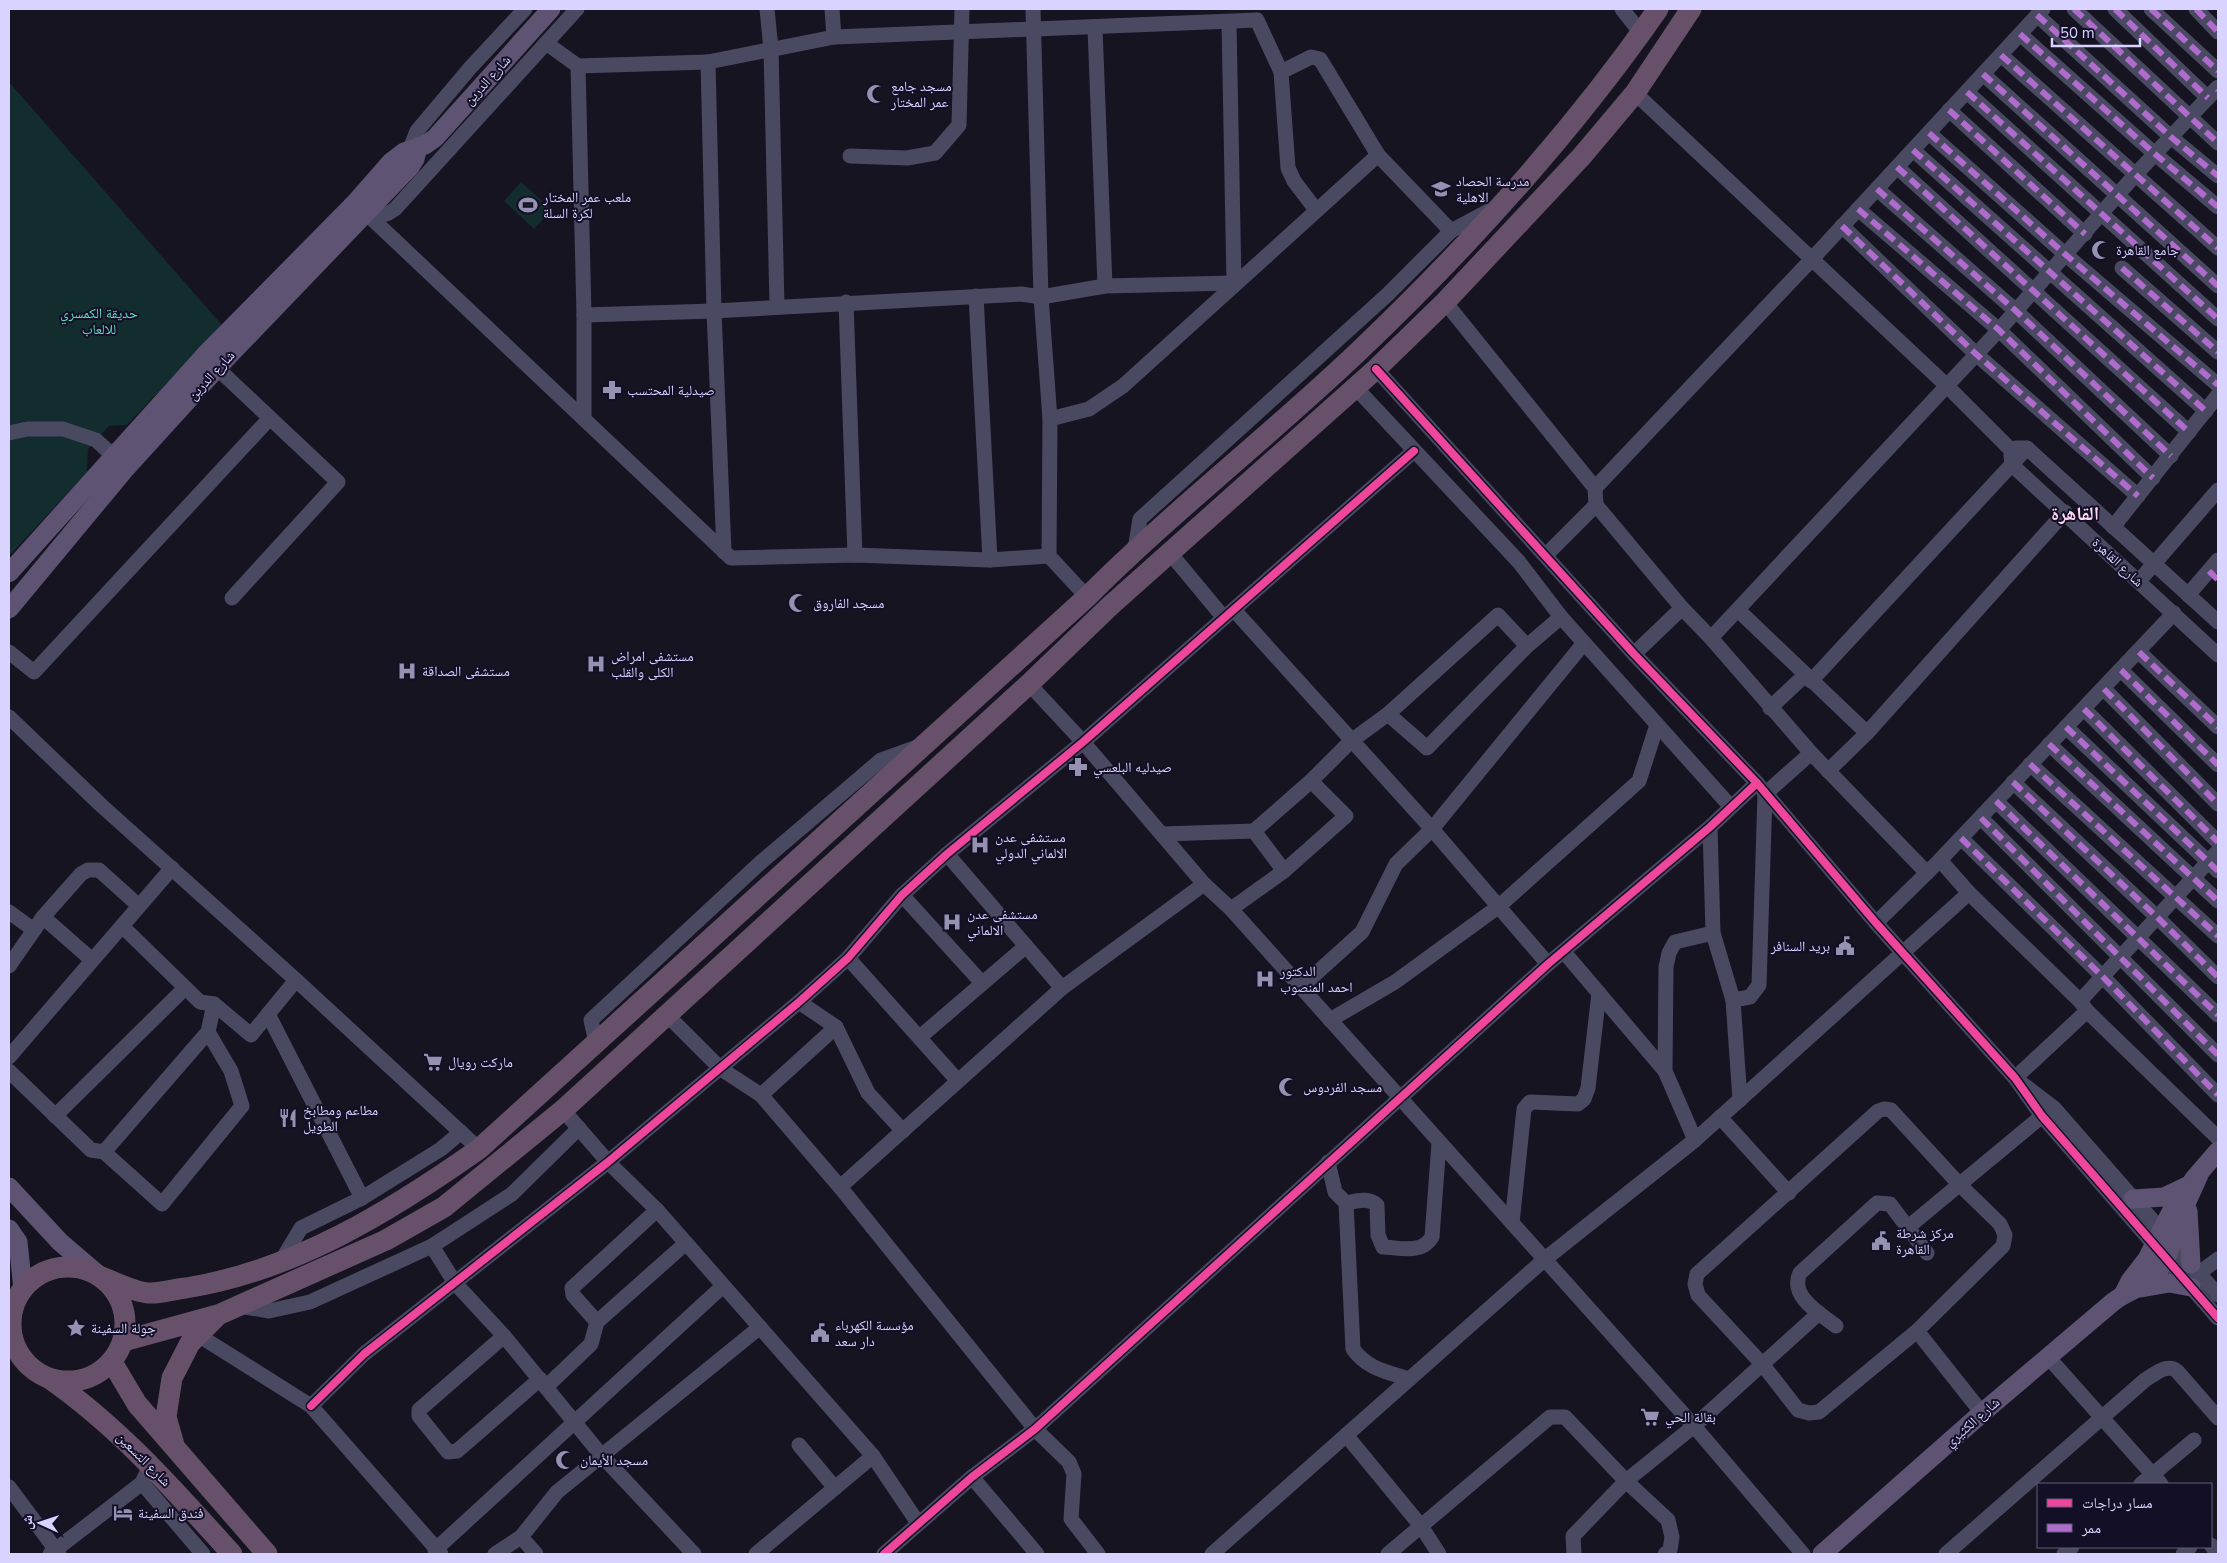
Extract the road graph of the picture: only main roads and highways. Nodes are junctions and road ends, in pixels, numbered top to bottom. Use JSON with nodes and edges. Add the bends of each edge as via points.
{"nodes":[{"id":1,"x":551,"y":9,"type":"edge"},
{"id":2,"x":1658,"y":9,"type":"edge"},
{"id":3,"x":1691,"y":9,"type":"edge"},
{"id":4,"x":119,"y":462,"type":"junction"},
{"id":5,"x":9,"y":574,"type":"edge"},
{"id":6,"x":9,"y":609,"type":"edge"},
{"id":7,"x":2218,"y":1151,"type":"edge"},
{"id":8,"x":2193,"y":1185,"type":"junction"},
{"id":9,"x":9,"y":1187,"type":"edge"},
{"id":10,"x":2133,"y":1199,"type":"road end"},
{"id":11,"x":9,"y":1229,"type":"edge"},
{"id":12,"x":102,"y":1277,"type":"junction"},
{"id":13,"x":2132,"y":1291,"type":"junction"},
{"id":14,"x":15,"y":1301,"type":"edge"},
{"id":15,"x":218,"y":1315,"type":"junction"},
{"id":16,"x":123,"y":1342,"type":"junction"},
{"id":17,"x":17,"y":1361,"type":"edge"},
{"id":18,"x":112,"y":1362,"type":"junction"},
{"id":19,"x":46,"y":1376,"type":"junction"},
{"id":20,"x":175,"y":1450,"type":"junction"},
{"id":21,"x":232,"y":1554,"type":"edge"},
{"id":22,"x":267,"y":1554,"type":"edge"},
{"id":23,"x":1822,"y":1554,"type":"edge"}],
"edges":[{"from":1,"to":4,"type":"main road","name":"شارع الدرين","via":[[439,134],[391,162],[360,209]]},
{"from":2,"to":12,"type":"highway","via":[[1562,136],[1507,201],[1358,352],[1135,549],[1087,597],[479,1149],[372,1219],[280,1263],[215,1283],[148,1294]]},
{"from":3,"to":15,"type":"highway","via":[[1636,93],[1582,156],[1445,302],[1376,369],[1110,606],[563,1110],[444,1206],[386,1240]]},
{"from":4,"to":5,"type":"main road","name":"شارع الدرين"},
{"from":4,"to":6,"type":"main road","name":"شارع الدرين"},
{"from":7,"to":8,"type":"main road","name":"شارع الكثيري"},
{"from":8,"to":10,"type":"main road","via":[[2164,1196]]},
{"from":8,"to":13,"type":"main road","name":"شارع الكثيري","via":[[2163,1244],[2154,1276]]},
{"from":8,"to":13,"type":"main road","via":[[2188,1235],[2194,1275]]},
{"from":9,"to":12,"type":"main road","via":[[60,1242]]},
{"from":11,"to":14,"type":"main road","via":[[18,1242]]},
{"from":12,"to":14,"type":"highway","via":[[82,1268],[60,1267],[40,1275]]},
{"from":12,"to":16,"type":"highway","via":[[118,1295],[123,1310]]},
{"from":13,"to":23,"type":"main road","name":"شارع الكثيري","via":[[2048,1357]]},
{"from":14,"to":17,"type":"highway","via":[[11,1325]]},
{"from":15,"to":16,"type":"highway"},
{"from":15,"to":20,"type":"highway","via":[[190,1343],[172,1378],[166,1417]]},
{"from":16,"to":18,"type":"highway"},
{"from":17,"to":19,"type":"highway"},
{"from":18,"to":19,"type":"highway","via":[[98,1374],[81,1380],[63,1382]]},
{"from":18,"to":20,"type":"highway","name":"شارع التسعين","via":[[136,1404]]},
{"from":19,"to":21,"type":"highway","name":"شارع التسعين","via":[[86,1404],[147,1473]]},
{"from":20,"to":22,"type":"highway","name":"شارع التسعين"}]}
